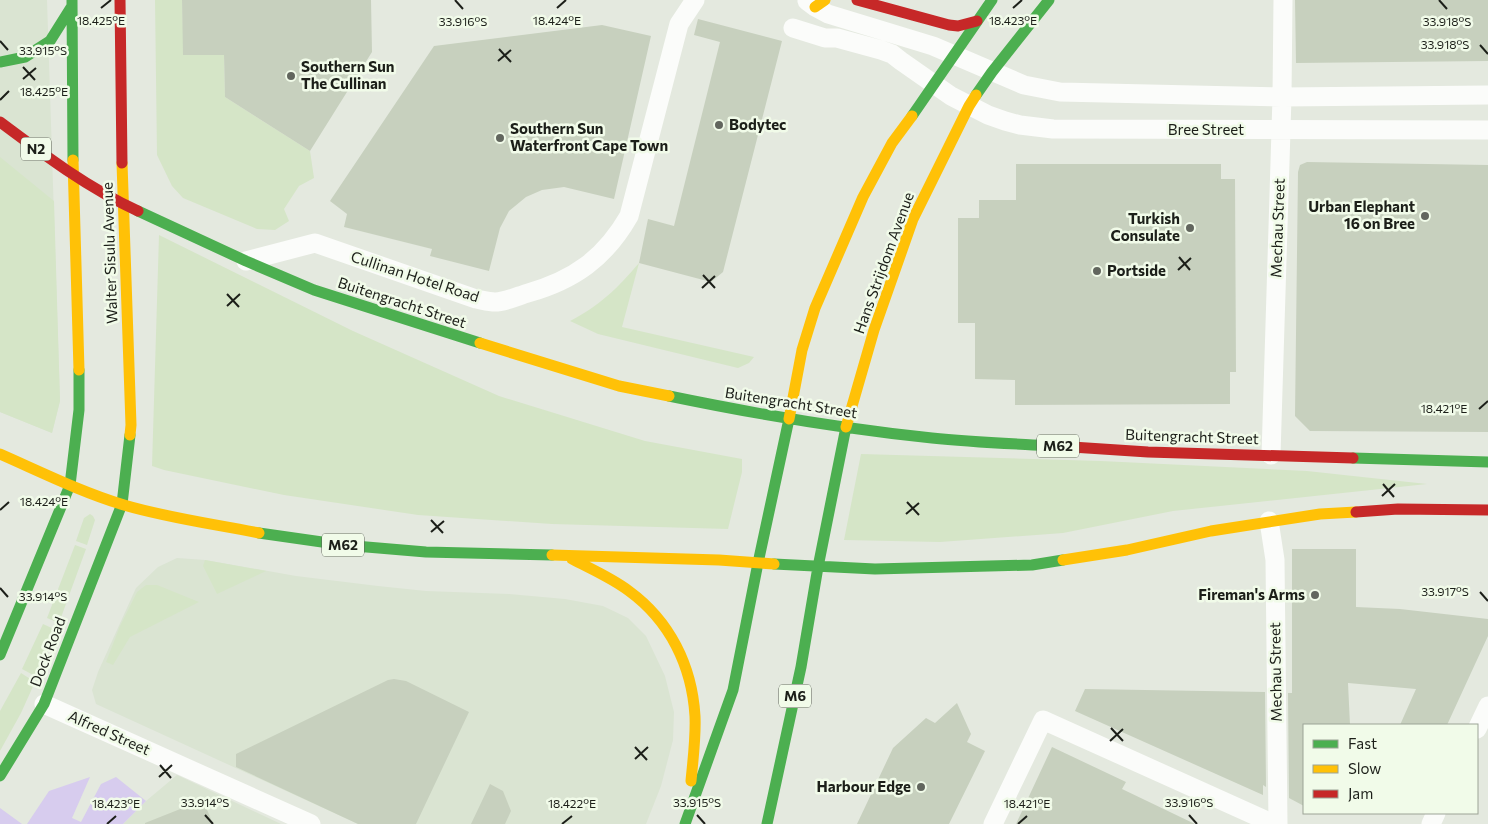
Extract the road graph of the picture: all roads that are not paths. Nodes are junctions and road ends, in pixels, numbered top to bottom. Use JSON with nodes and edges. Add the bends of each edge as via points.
{"nodes":[{"id":1,"x":120,"y":0,"type":"edge"},
{"id":2,"x":695,"y":0,"type":"edge"},
{"id":3,"x":857,"y":0,"type":"edge"},
{"id":4,"x":992,"y":0,"type":"edge"},
{"id":5,"x":1048,"y":0,"type":"edge"},
{"id":6,"x":1283,"y":0,"type":"edge"},
{"id":7,"x":816,"y":2,"type":"edge"},
{"id":8,"x":72,"y":3,"type":"edge"},
{"id":9,"x":977,"y":20,"type":"junction"},
{"id":10,"x":793,"y":28,"type":"dead end"},
{"id":11,"x":956,"y":55,"type":"junction"},
{"id":12,"x":0,"y":62,"type":"edge"},
{"id":13,"x":992,"y":72,"type":"junction"},
{"id":14,"x":934,"y":85,"type":"junction"},
{"id":15,"x":1488,"y":95,"type":"edge"},
{"id":16,"x":1282,"y":97,"type":"junction"},
{"id":17,"x":969,"y":106,"type":"junction"},
{"id":18,"x":0,"y":122,"type":"edge"},
{"id":19,"x":1281,"y":130,"type":"junction"},
{"id":20,"x":1488,"y":130,"type":"edge"},
{"id":21,"x":73,"y":175,"type":"junction"},
{"id":22,"x":123,"y":204,"type":"junction"},
{"id":23,"x":246,"y":261,"type":"junction"},
{"id":24,"x":789,"y":419,"type":"junction"},
{"id":25,"x":846,"y":427,"type":"junction"},
{"id":26,"x":0,"y":454,"type":"edge"},
{"id":27,"x":1271,"y":455,"type":"junction"},
{"id":28,"x":1488,"y":462,"type":"edge"},
{"id":29,"x":70,"y":485,"type":"junction"},
{"id":30,"x":122,"y":504,"type":"junction"},
{"id":31,"x":1488,"y":510,"type":"edge"},
{"id":32,"x":1269,"y":521,"type":"junction"},
{"id":33,"x":568,"y":556,"type":"junction"},
{"id":34,"x":758,"y":563,"type":"junction"},
{"id":35,"x":818,"y":567,"type":"junction"},
{"id":36,"x":0,"y":655,"type":"edge"},
{"id":37,"x":44,"y":704,"type":"junction"},
{"id":38,"x":1488,"y":706,"type":"edge"},
{"id":39,"x":1478,"y":728,"type":"edge"},
{"id":40,"x":0,"y":776,"type":"edge"},
{"id":41,"x":687,"y":819,"type":"edge"},
{"id":42,"x":311,"y":824,"type":"edge"},
{"id":43,"x":767,"y":824,"type":"edge"},
{"id":44,"x":993,"y":824,"type":"edge"},
{"id":45,"x":1276,"y":824,"type":"edge"}],
"edges":[{"from":1,"to":22,"type":"main road","name":"Walter Sisulu Avenue"},
{"from":2,"to":23,"type":"street","name":"Cullinan Hotel Road","via":[[679,24],[629,216],[599,257],[573,276],[496,302],[476,299],[315,243]]},
{"from":3,"to":9,"type":"main road","via":[[949,25],[958,26]]},
{"from":4,"to":9,"type":"main road"},
{"from":5,"to":13,"type":"main road","name":"Hans Strijdom Avenue"},
{"from":6,"to":16,"type":"street","name":"Mechau Street"},
{"from":7,"to":11,"type":"street","via":[[828,14]]},
{"from":8,"to":12,"type":"main road","via":[[50,41],[25,56]]},
{"from":8,"to":21,"type":"main road"},
{"from":9,"to":11,"type":"main road"},
{"from":10,"to":14,"type":"street","name":"Bree Street","via":[[881,50]]},
{"from":11,"to":13,"type":"street"},
{"from":11,"to":14,"type":"main road"},
{"from":13,"to":16,"type":"street","via":[[1024,85],[1060,92]]},
{"from":13,"to":17,"type":"main road","name":"Hans Strijdom Avenue"},
{"from":14,"to":17,"type":"street","name":"Bree Street"},
{"from":14,"to":24,"type":"main road","via":[[892,143],[863,197],[830,271],[802,350]]},
{"from":15,"to":16,"type":"street"},
{"from":16,"to":19,"type":"street","name":"Mechau Street"},
{"from":17,"to":19,"type":"street","name":"Bree Street","via":[[1005,121],[1053,129]]},
{"from":17,"to":25,"type":"main road","name":"Hans Strijdom Avenue","via":[[913,219],[874,330]]},
{"from":18,"to":21,"type":"main road","number":"N2"},
{"from":19,"to":20,"type":"street","name":"Bree Street"},
{"from":19,"to":27,"type":"street","name":"Mechau Street"},
{"from":21,"to":22,"type":"main road","number":"N2"},
{"from":21,"to":29,"type":"main road","via":[[79,410]]},
{"from":22,"to":23,"type":"main road","name":"Buitengracht Street","number":"M62"},
{"from":22,"to":30,"type":"main road","name":"Walter Sisulu Avenue","via":[[131,425]]},
{"from":23,"to":24,"type":"main road","name":"Buitengracht Street","number":"M62","via":[[314,290],[619,386]]},
{"from":24,"to":25,"type":"main road","name":"Buitengracht Street","number":"M62"},
{"from":24,"to":34,"type":"main road"},
{"from":25,"to":27,"type":"main road","name":"Buitengracht Street","number":"M62","via":[[932,438],[1148,452]]},
{"from":25,"to":35,"type":"main road","name":"Hans Strijdom Avenue","number":"M6"},
{"from":26,"to":29,"type":"main road"},
{"from":27,"to":28,"type":"main road","name":"Buitengracht Street","number":"M62"},
{"from":29,"to":30,"type":"main road"},
{"from":29,"to":36,"type":"main road"},
{"from":30,"to":33,"type":"main road","number":"M62","via":[[260,533],[343,545],[426,552]]},
{"from":30,"to":37,"type":"main road","name":"Dock Road"},
{"from":31,"to":32,"type":"main road","number":"M62","via":[[1398,509]]},
{"from":32,"to":35,"type":"main road","number":"M62","via":[[1127,550],[1032,565],[875,569]]},
{"from":32,"to":45,"type":"street","name":"Mechau Street","via":[[1275,560]]},
{"from":33,"to":34,"type":"main road","number":"M62"},
{"from":33,"to":41,"type":"main road","via":[[630,592],[661,622],[679,648],[688,671],[695,714]]},
{"from":34,"to":35,"type":"main road","number":"M62"},
{"from":34,"to":41,"type":"main road","via":[[734,690]]},
{"from":35,"to":43,"type":"main road","number":"M6","via":[[801,667]]},
{"from":37,"to":40,"type":"main road","name":"Dock Road"},
{"from":37,"to":42,"type":"street","name":"Alfred Street"},
{"from":38,"to":39,"type":"street"},
{"from":44,"to":45,"type":"street","via":[[1042,720]]}]}
